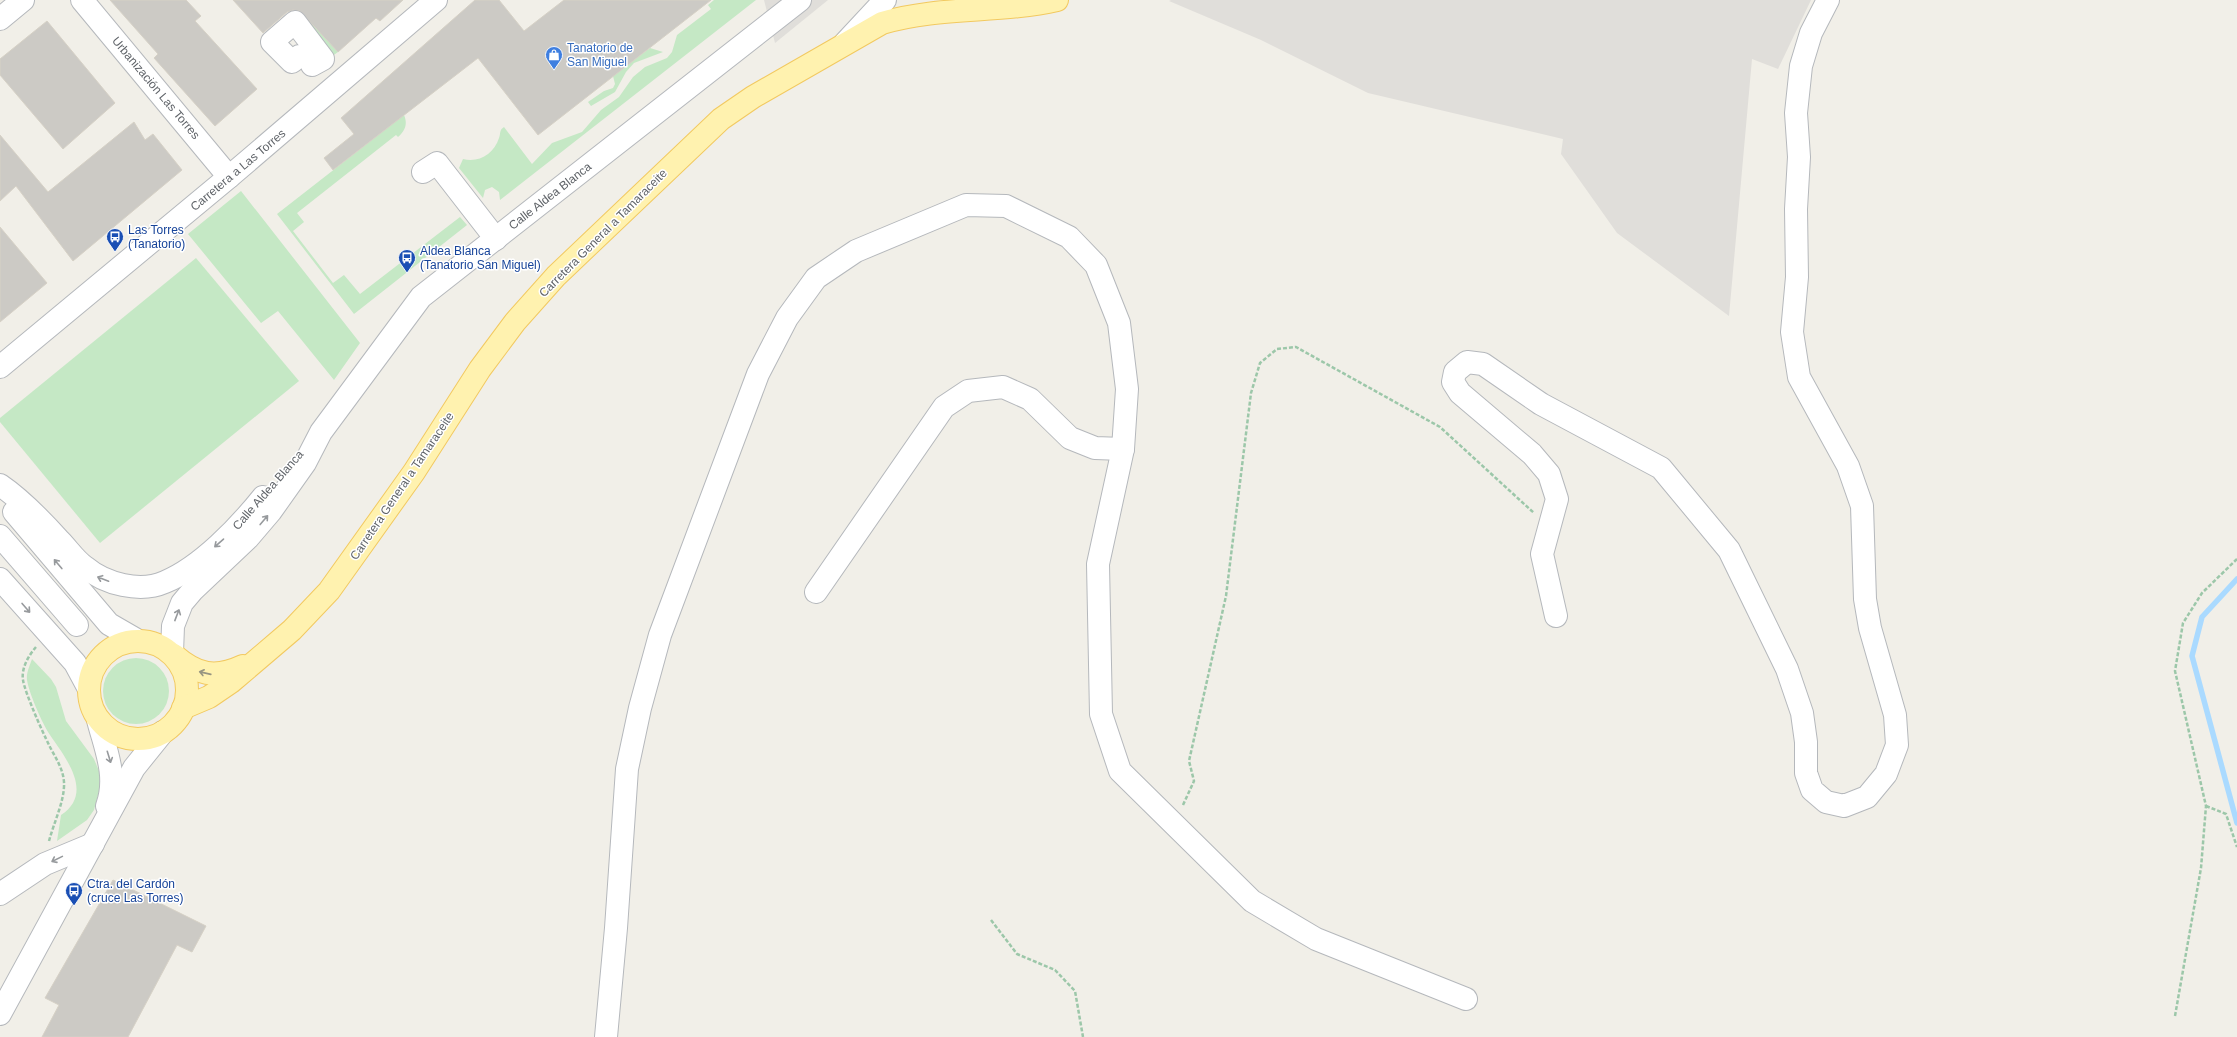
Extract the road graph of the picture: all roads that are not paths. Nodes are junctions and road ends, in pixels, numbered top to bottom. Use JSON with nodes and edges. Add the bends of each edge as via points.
{"nodes":[{"id":1,"x":23,"y":0,"type":"edge"},
{"id":2,"x":82,"y":0,"type":"edge"},
{"id":3,"x":436,"y":0,"type":"edge"},
{"id":4,"x":885,"y":0,"type":"edge"},
{"id":5,"x":1057,"y":0,"type":"edge"},
{"id":6,"x":1828,"y":0,"type":"edge"},
{"id":7,"x":794,"y":2,"type":"edge"},
{"id":8,"x":0,"y":19,"type":"edge"},
{"id":9,"x":844,"y":44,"type":"junction"},
{"id":10,"x":423,"y":172,"type":"dead end"},
{"id":11,"x":229,"y":177,"type":"junction"},
{"id":12,"x":496,"y":239,"type":"junction"},
{"id":13,"x":0,"y":367,"type":"edge"},
{"id":14,"x":321,"y":432,"type":"junction"},
{"id":15,"x":1123,"y":449,"type":"junction"},
{"id":16,"x":0,"y":485,"type":"edge"},
{"id":17,"x":0,"y":496,"type":"edge"},
{"id":18,"x":0,"y":536,"type":"edge"},
{"id":19,"x":0,"y":579,"type":"edge"},
{"id":20,"x":816,"y":592,"type":"dead end"},
{"id":21,"x":1556,"y":616,"type":"dead end"},
{"id":22,"x":77,"y":625,"type":"dead end"},
{"id":23,"x":135,"y":639,"type":"junction"},
{"id":24,"x":172,"y":653,"type":"junction"},
{"id":25,"x":255,"y":660,"type":"junction"},
{"id":26,"x":89,"y":689,"type":"junction"},
{"id":27,"x":183,"y":708,"type":"junction"},
{"id":28,"x":98,"y":720,"type":"junction"},
{"id":29,"x":163,"y":732,"type":"junction"},
{"id":30,"x":93,"y":844,"type":"junction"},
{"id":31,"x":0,"y":894,"type":"edge"},
{"id":32,"x":1466,"y":999,"type":"dead end"},
{"id":33,"x":0,"y":1014,"type":"edge"},
{"id":34,"x":606,"y":1037,"type":"edge"}],
"edges":[{"from":1,"to":8,"type":"street"},
{"from":2,"to":11,"type":"street","name":"Urbanización Las Torres"},
{"from":3,"to":11,"type":"street","name":"Carretera a Las Torres"},
{"from":4,"to":9,"type":"street"},
{"from":5,"to":9,"type":"main road","name":"Carretera General a Tamaraceite","via":[[900,17],[882,23]]},
{"from":6,"to":21,"type":"street","via":[[1811,33],[1801,66],[1796,113],[1799,157],[1796,209],[1797,277],[1792,332],[1799,377],[1848,466],[1862,506],[1865,599],[1870,628],[1895,715],[1897,745],[1886,774],[1867,797],[1844,806],[1826,802],[1812,790],[1806,773],[1806,742],[1802,713],[1787,669],[1729,550],[1661,468],[1542,404],[1484,364],[1467,362],[1455,372],[1453,382],[1460,393],[1532,454],[1550,474],[1556,498],[1542,554]]},
{"from":7,"to":12,"type":"street","name":"Calle Aldea Blanca"},
{"from":9,"to":25,"type":"main road","name":"Carretera General a Tamaraceite","via":[[753,97],[721,120],[556,276],[515,322],[480,369],[414,472],[329,591],[292,630]]},
{"from":10,"to":12,"type":"street","via":[[437,163]]},
{"from":11,"to":13,"type":"street","name":"Carretera a Las Torres"},
{"from":12,"to":14,"type":"street","name":"Calle Aldea Blanca","via":[[421,297]]},
{"from":14,"to":16,"type":"street","name":"Calle Aldea Blanca","one_way":true,"via":[[294,458],[229,535],[184,571],[164,582],[147,586],[113,583],[96,576]]},
{"from":24,"to":14,"type":"street","name":"Calle Aldea Blanca","one_way":true,"via":[[173,626],[182,603],[248,538],[271,511],[304,463]]},
{"from":15,"to":20,"type":"street","via":[[1094,448],[1070,438],[1030,400],[1003,387],[968,391],[944,407]]},
{"from":15,"to":32,"type":"street","via":[[1098,564],[1101,714],[1120,771],[1252,901],[1316,939]]},
{"from":15,"to":34,"type":"street","via":[[1127,389],[1119,323],[1096,265],[1069,237],[1006,206],[966,206],[856,250],[816,278],[787,318],[758,374],[658,642],[627,769]]},
{"from":23,"to":17,"type":"street","one_way":true,"via":[[108,624]]},
{"from":18,"to":22,"type":"street"},
{"from":19,"to":26,"type":"street","one_way":true,"via":[[76,663]]},
{"from":23,"to":24,"type":"main road","via":[[155,643]]},
{"from":23,"to":26,"type":"main road","via":[[114,647],[97,662],[90,676]]},
{"from":25,"to":24,"type":"main road","name":"Carretera General a Tamaraceite","one_way":true,"via":[[236,669],[212,674],[190,668]]},
{"from":24,"to":27,"type":"main road","via":[[186,682]]},
{"from":25,"to":27,"type":"main road","name":"Carretera General a Tamaraceite","via":[[231,682],[209,697]]},
{"from":26,"to":28,"type":"main road","via":[[91,706]]},
{"from":27,"to":29,"type":"main road","via":[[172,726]]},
{"from":28,"to":29,"type":"main road","via":[[109,730],[123,737],[138,739],[153,737]]},
{"from":28,"to":30,"type":"street","one_way":true,"via":[[111,764],[112,780],[110,800]]},
{"from":29,"to":30,"type":"street","via":[[134,768]]},
{"from":30,"to":31,"type":"street","one_way":true,"via":[[45,864]]},
{"from":30,"to":33,"type":"street"}]}
